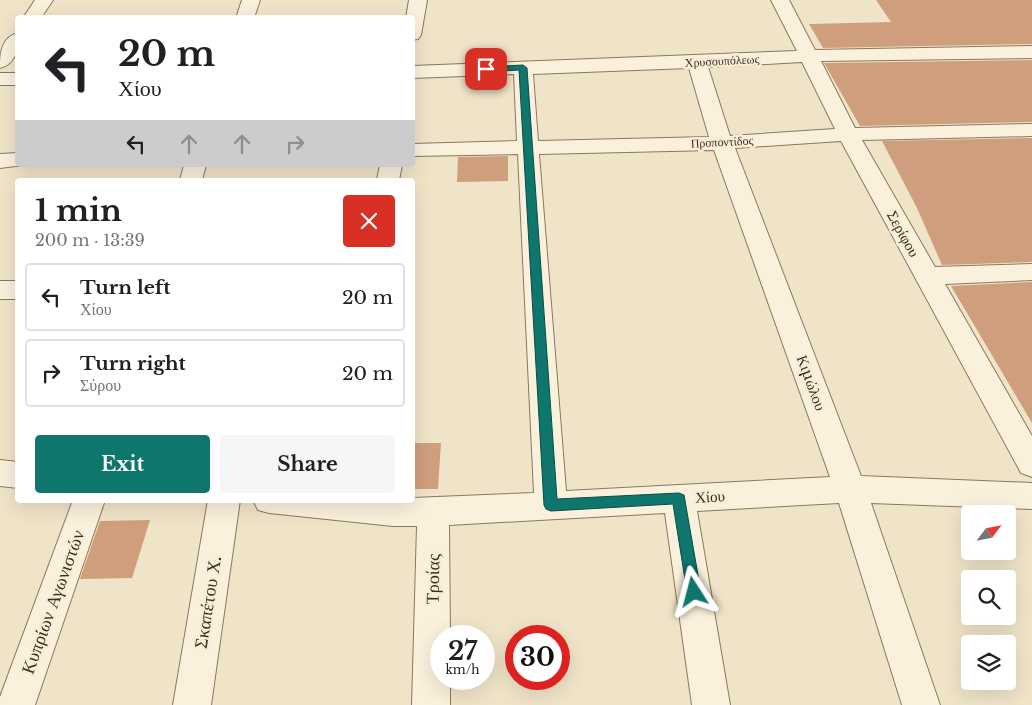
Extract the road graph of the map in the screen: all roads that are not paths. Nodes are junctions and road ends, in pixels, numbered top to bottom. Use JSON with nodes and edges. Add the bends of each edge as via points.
{"nodes":[{"id":1,"x":44,"y":0,"type":"edge"},
{"id":2,"x":251,"y":0,"type":"edge"},
{"id":3,"x":418,"y":0,"type":"edge"},
{"id":4,"x":780,"y":0,"type":"edge"},
{"id":5,"x":34,"y":15,"type":"edge"},
{"id":6,"x":246,"y":15,"type":"edge"},
{"id":7,"x":415,"y":18,"type":"edge"},
{"id":8,"x":15,"y":42,"type":"edge"},
{"id":9,"x":1032,"y":52,"type":"edge"},
{"id":10,"x":808,"y":56,"type":"junction"},
{"id":11,"x":0,"y":62,"type":"edge"},
{"id":12,"x":697,"y":62,"type":"junction"},
{"id":13,"x":523,"y":68,"type":"junction"},
{"id":14,"x":415,"y":72,"type":"edge"},
{"id":15,"x":0,"y":79,"type":"edge"},
{"id":16,"x":15,"y":79,"type":"edge"},
{"id":17,"x":1032,"y":130,"type":"edge"},
{"id":18,"x":848,"y":134,"type":"junction"},
{"id":19,"x":722,"y":143,"type":"junction"},
{"id":20,"x":529,"y":147,"type":"junction"},
{"id":21,"x":415,"y":150,"type":"edge"},
{"id":22,"x":15,"y":160,"type":"edge"},
{"id":23,"x":0,"y":161,"type":"edge"},
{"id":24,"x":1032,"y":272,"type":"edge"},
{"id":25,"x":926,"y":276,"type":"junction"},
{"id":26,"x":0,"y":290,"type":"edge"},
{"id":27,"x":15,"y":290,"type":"edge"},
{"id":28,"x":1032,"y":464,"type":"edge"},
{"id":29,"x":0,"y":473,"type":"edge"},
{"id":30,"x":15,"y":475,"type":"edge"},
{"id":31,"x":850,"y":489,"type":"junction"},
{"id":32,"x":1032,"y":496,"type":"edge"},
{"id":33,"x":679,"y":499,"type":"junction"},
{"id":34,"x":88,"y":503,"type":"edge"},
{"id":35,"x":224,"y":503,"type":"edge"},
{"id":36,"x":328,"y":503,"type":"edge"},
{"id":37,"x":551,"y":505,"type":"junction"},
{"id":38,"x":433,"y":512,"type":"junction"},
{"id":39,"x":16,"y":705,"type":"edge"},
{"id":40,"x":192,"y":705,"type":"edge"},
{"id":41,"x":432,"y":705,"type":"edge"},
{"id":42,"x":711,"y":705,"type":"edge"},
{"id":43,"x":922,"y":705,"type":"edge"}],
"edges":[{"from":1,"to":5,"type":"street"},
{"from":2,"to":6,"type":"street"},
{"from":3,"to":7,"type":"street"},
{"from":4,"to":10,"type":"street","name":"Σερίφου"},
{"from":8,"to":11,"type":"street"},
{"from":9,"to":10,"type":"street","name":"Χρυσουπόλεως"},
{"from":10,"to":12,"type":"street","name":"Χρυσουπόλεως"},
{"from":10,"to":18,"type":"street","name":"Σερίφου"},
{"from":12,"to":13,"type":"street","name":"Χρυσουπόλεως"},
{"from":12,"to":19,"type":"street","name":"Κιμώλου"},
{"from":13,"to":14,"type":"street","name":"Χρυσουπόλεως"},
{"from":13,"to":20,"type":"street"},
{"from":15,"to":16,"type":"street"},
{"from":17,"to":18,"type":"street","name":"Προποντίδος"},
{"from":18,"to":19,"type":"street","name":"Προποντίδος"},
{"from":18,"to":25,"type":"street","name":"Σερίφου"},
{"from":19,"to":20,"type":"street","name":"Προποντίδος"},
{"from":19,"to":31,"type":"street","name":"Κιμώλου"},
{"from":20,"to":21,"type":"street","name":"Προποντίδος"},
{"from":20,"to":37,"type":"street"},
{"from":22,"to":23,"type":"street"},
{"from":24,"to":25,"type":"street"},
{"from":25,"to":28,"type":"street","name":"Σερίφου"},
{"from":26,"to":27,"type":"street"},
{"from":29,"to":30,"type":"street"},
{"from":31,"to":32,"type":"street","name":"Χίου"},
{"from":31,"to":33,"type":"street","name":"Χίου"},
{"from":31,"to":43,"type":"street","name":"Κιμώλου"},
{"from":33,"to":37,"type":"street","name":"Χίου"},
{"from":33,"to":42,"type":"street"},
{"from":34,"to":39,"type":"street","name":"Κυπρίων Αγωνιστών"},
{"from":35,"to":40,"type":"street","name":"Σκαπέτου Χ."},
{"from":36,"to":38,"type":"street","name":"Χίου","via":[[392,512]]},
{"from":37,"to":38,"type":"street","name":"Χίου"},
{"from":38,"to":41,"type":"street","name":"Τροίας"}]}
